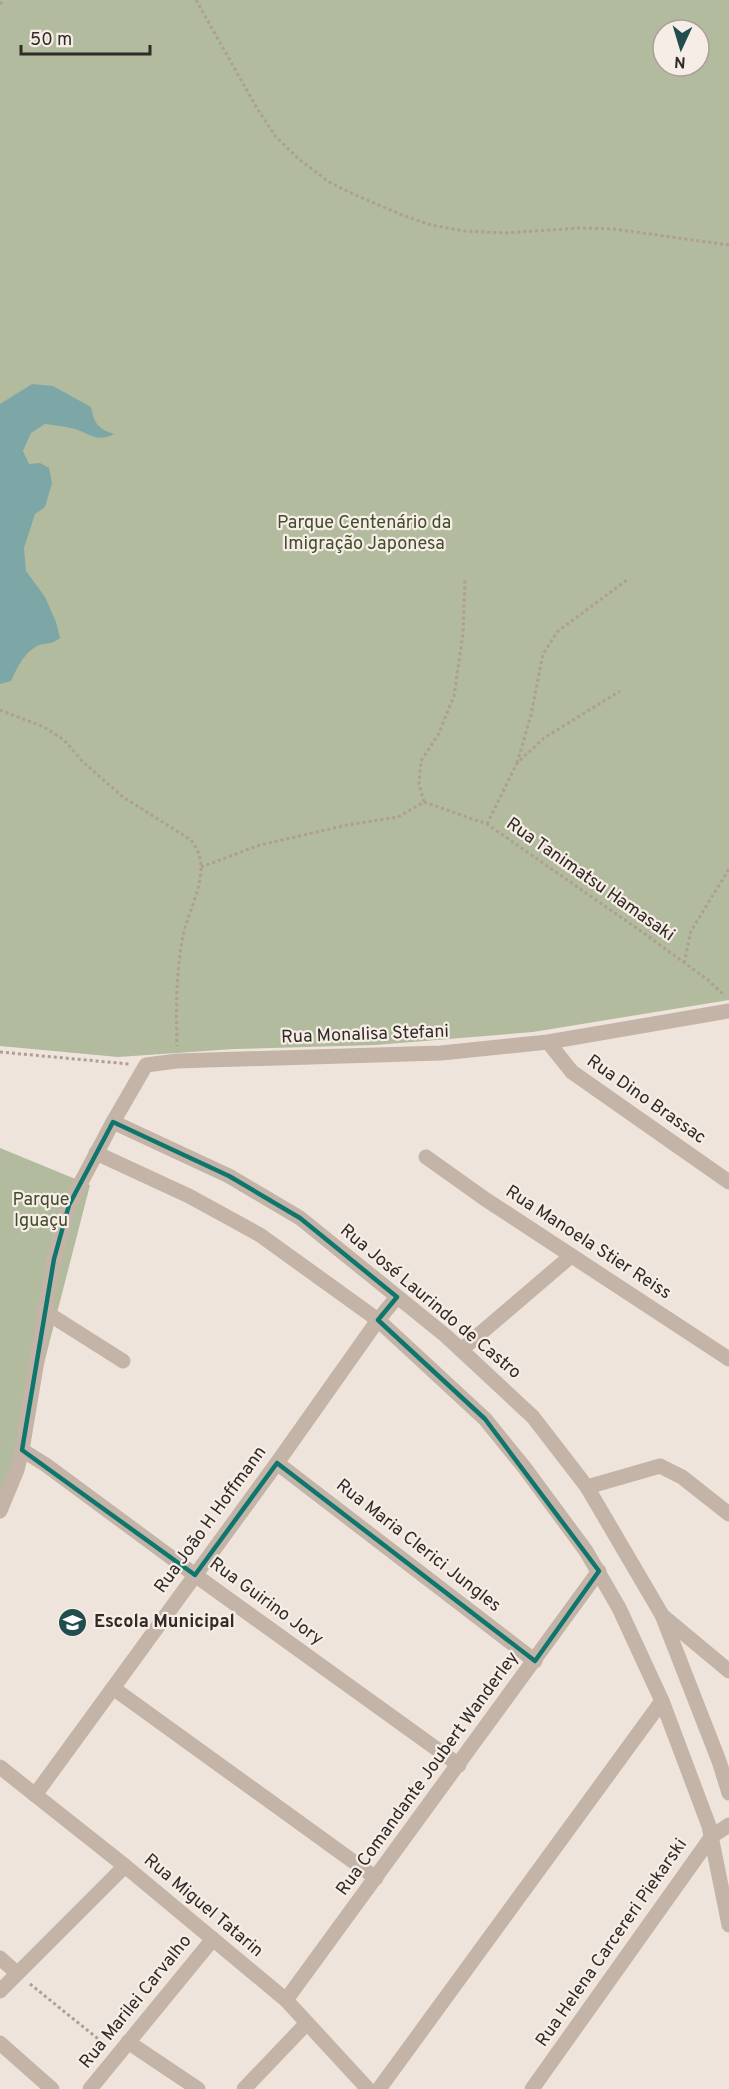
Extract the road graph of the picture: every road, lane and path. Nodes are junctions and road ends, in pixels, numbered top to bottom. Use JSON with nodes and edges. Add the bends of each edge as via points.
{"nodes":[{"id":1,"x":4,"y":0,"type":"edge"},
{"id":2,"x":196,"y":0,"type":"edge"},
{"id":3,"x":0,"y":4,"type":"edge"},
{"id":4,"x":729,"y":245,"type":"edge"},
{"id":5,"x":465,"y":579,"type":"dead end"},
{"id":6,"x":627,"y":580,"type":"dead end"},
{"id":7,"x":620,"y":691,"type":"dead end"},
{"id":8,"x":0,"y":710,"type":"edge"},
{"id":9,"x":517,"y":764,"type":"junction"},
{"id":10,"x":424,"y":802,"type":"junction"},
{"id":11,"x":487,"y":824,"type":"junction"},
{"id":12,"x":201,"y":867,"type":"junction"},
{"id":13,"x":729,"y":869,"type":"edge"},
{"id":14,"x":684,"y":963,"type":"junction"},
{"id":15,"x":729,"y":1000,"type":"edge"},
{"id":16,"x":729,"y":1011,"type":"edge"},
{"id":17,"x":548,"y":1041,"type":"junction"},
{"id":18,"x":0,"y":1052,"type":"edge"},
{"id":19,"x":177,"y":1061,"type":"junction"},
{"id":20,"x":146,"y":1065,"type":"junction"},
{"id":21,"x":113,"y":1122,"type":"junction"},
{"id":22,"x":96,"y":1154,"type":"junction"},
{"id":23,"x":426,"y":1157,"type":"dead end"},
{"id":24,"x":729,"y":1182,"type":"edge"},
{"id":25,"x":571,"y":1256,"type":"junction"},
{"id":26,"x":397,"y":1297,"type":"junction"},
{"id":27,"x":44,"y":1311,"type":"junction"},
{"id":28,"x":378,"y":1320,"type":"junction"},
{"id":29,"x":461,"y":1350,"type":"junction"},
{"id":30,"x":729,"y":1359,"type":"edge"},
{"id":31,"x":123,"y":1360,"type":"dead end"},
{"id":32,"x":22,"y":1450,"type":"junction"},
{"id":33,"x":277,"y":1463,"type":"junction"},
{"id":34,"x":587,"y":1487,"type":"junction"},
{"id":35,"x":0,"y":1511,"type":"edge"},
{"id":36,"x":729,"y":1514,"type":"edge"},
{"id":37,"x":599,"y":1571,"type":"junction"},
{"id":38,"x":195,"y":1575,"type":"junction"},
{"id":39,"x":662,"y":1615,"type":"junction"},
{"id":40,"x":535,"y":1661,"type":"junction"},
{"id":41,"x":729,"y":1671,"type":"edge"},
{"id":42,"x":113,"y":1688,"type":"junction"},
{"id":43,"x":662,"y":1701,"type":"junction"},
{"id":44,"x":459,"y":1765,"type":"junction"},
{"id":45,"x":0,"y":1767,"type":"edge"},
{"id":46,"x":729,"y":1793,"type":"edge"},
{"id":47,"x":35,"y":1795,"type":"junction"},
{"id":48,"x":729,"y":1825,"type":"edge"},
{"id":49,"x":712,"y":1836,"type":"junction"},
{"id":50,"x":125,"y":1866,"type":"junction"},
{"id":51,"x":376,"y":1878,"type":"junction"},
{"id":52,"x":729,"y":1925,"type":"edge"},
{"id":53,"x":213,"y":1939,"type":"junction"},
{"id":54,"x":0,"y":1958,"type":"edge"},
{"id":55,"x":17,"y":1973,"type":"junction"},
{"id":56,"x":0,"y":1991,"type":"edge"},
{"id":57,"x":286,"y":2000,"type":"junction"},
{"id":58,"x":308,"y":2023,"type":"junction"},
{"id":59,"x":128,"y":2042,"type":"junction"},
{"id":60,"x":0,"y":2043,"type":"edge"},
{"id":61,"x":117,"y":2055,"type":"junction"},
{"id":62,"x":51,"y":2089,"type":"edge"},
{"id":63,"x":90,"y":2089,"type":"edge"},
{"id":64,"x":198,"y":2089,"type":"edge"},
{"id":65,"x":244,"y":2089,"type":"edge"},
{"id":66,"x":368,"y":2089,"type":"edge"},
{"id":67,"x":379,"y":2089,"type":"edge"},
{"id":68,"x":532,"y":2089,"type":"edge"}],
"edges":[{"from":1,"to":3,"type":"path"},
{"from":2,"to":4,"type":"path","via":[[276,136],[300,160],[353,194],[431,225],[464,231],[614,229]]},
{"from":5,"to":10,"type":"path","via":[[463,633],[454,696],[438,735],[421,761],[419,784]]},
{"from":6,"to":9,"type":"path","via":[[558,631],[543,654]]},
{"from":7,"to":9,"type":"path","via":[[544,738]]},
{"from":8,"to":12,"type":"path","via":[[44,727],[63,740],[123,797],[191,840],[198,849]]},
{"from":9,"to":11,"type":"path"},
{"from":10,"to":11,"type":"path","name":"Rua Tanimatsu Hamasaki"},
{"from":10,"to":12,"type":"path","via":[[398,817],[261,845]]},
{"from":11,"to":14,"type":"path","name":"Rua Tanimatsu Hamasaki"},
{"from":12,"to":19,"type":"path","via":[[182,939],[176,993]]},
{"from":13,"to":14,"type":"path","via":[[691,931]]},
{"from":14,"to":15,"type":"path","name":"Rua Tanimatsu Hamasaki"},
{"from":16,"to":17,"type":"street","name":"Rua Monalisa Stefani"},
{"from":17,"to":19,"type":"street","name":"Rua Monalisa Stefani","via":[[441,1053]]},
{"from":17,"to":24,"type":"street","name":"Rua Dino Brassac","via":[[572,1072]]},
{"from":18,"to":20,"type":"path"},
{"from":19,"to":20,"type":"street","name":"Rua Monalisa Stefani"},
{"from":20,"to":21,"type":"street"},
{"from":21,"to":22,"type":"street"},
{"from":21,"to":26,"type":"street","name":"Rua José Laurindo de Castro","via":[[229,1176],[300,1218]]},
{"from":22,"to":27,"type":"street","via":[[69,1206]]},
{"from":22,"to":28,"type":"street","via":[[189,1196],[260,1235]]},
{"from":23,"to":25,"type":"street","name":"Rua Manoela Stier Reiss"},
{"from":25,"to":29,"type":"street"},
{"from":25,"to":30,"type":"street","name":"Rua Manoela Stier Reiss"},
{"from":26,"to":28,"type":"street","name":"Rua João H Hoffmann"},
{"from":26,"to":29,"type":"street","name":"Rua José Laurindo de Castro"},
{"from":27,"to":31,"type":"street"},
{"from":27,"to":32,"type":"street"},
{"from":28,"to":33,"type":"street","name":"Rua João H Hoffmann"},
{"from":28,"to":37,"type":"street","via":[[485,1419]]},
{"from":29,"to":34,"type":"street","name":"Rua José Laurindo de Castro","via":[[533,1417]]},
{"from":32,"to":35,"type":"street"},
{"from":32,"to":38,"type":"street","name":"Rua Guirino Jory"},
{"from":33,"to":38,"type":"street","name":"Rua João H Hoffmann"},
{"from":33,"to":40,"type":"street","name":"Rua Maria Clerici Jungles"},
{"from":34,"to":36,"type":"street","via":[[660,1466],[682,1477]]},
{"from":34,"to":39,"type":"street","name":"Rua José Laurindo de Castro"},
{"from":37,"to":40,"type":"street","name":"Rua Comandante Joubert Wanderley"},
{"from":37,"to":43,"type":"street"},
{"from":38,"to":42,"type":"street","name":"Rua João H Hoffmann"},
{"from":38,"to":44,"type":"street","name":"Rua Guirino Jory"},
{"from":39,"to":41,"type":"street"},
{"from":39,"to":46,"type":"street","name":"Rua José Laurindo de Castro"},
{"from":40,"to":44,"type":"street","name":"Rua Comandante Joubert Wanderley"},
{"from":42,"to":47,"type":"street","name":"Rua João H Hoffmann"},
{"from":42,"to":51,"type":"street"},
{"from":43,"to":49,"type":"street"},
{"from":43,"to":67,"type":"street"},
{"from":44,"to":51,"type":"street","name":"Rua Comandante Joubert Wanderley"},
{"from":45,"to":47,"type":"street","name":"Rua Miguel Tatarin"},
{"from":47,"to":50,"type":"street","name":"Rua Miguel Tatarin"},
{"from":48,"to":49,"type":"street","name":"Rua Helena Carcereri Piekarski"},
{"from":49,"to":52,"type":"street"},
{"from":49,"to":68,"type":"street","name":"Rua Helena Carcereri Piekarski"},
{"from":50,"to":53,"type":"street","name":"Rua Miguel Tatarin"},
{"from":50,"to":55,"type":"street"},
{"from":51,"to":57,"type":"street","name":"Rua Comandante Joubert Wanderley"},
{"from":53,"to":57,"type":"street","name":"Rua Miguel Tatarin"},
{"from":53,"to":59,"type":"street","name":"Rua Marilei Carvalho"},
{"from":54,"to":55,"type":"street"},
{"from":55,"to":56,"type":"street"},
{"from":55,"to":61,"type":"path"},
{"from":57,"to":58,"type":"street","name":"Rua Miguel Tatarin"},
{"from":58,"to":65,"type":"street"},
{"from":58,"to":66,"type":"street","name":"Rua Miguel Tatarin"},
{"from":59,"to":61,"type":"street","name":"Rua Marilei Carvalho"},
{"from":59,"to":64,"type":"street"},
{"from":60,"to":62,"type":"street"},
{"from":61,"to":63,"type":"street","name":"Rua Marilei Carvalho"}]}
